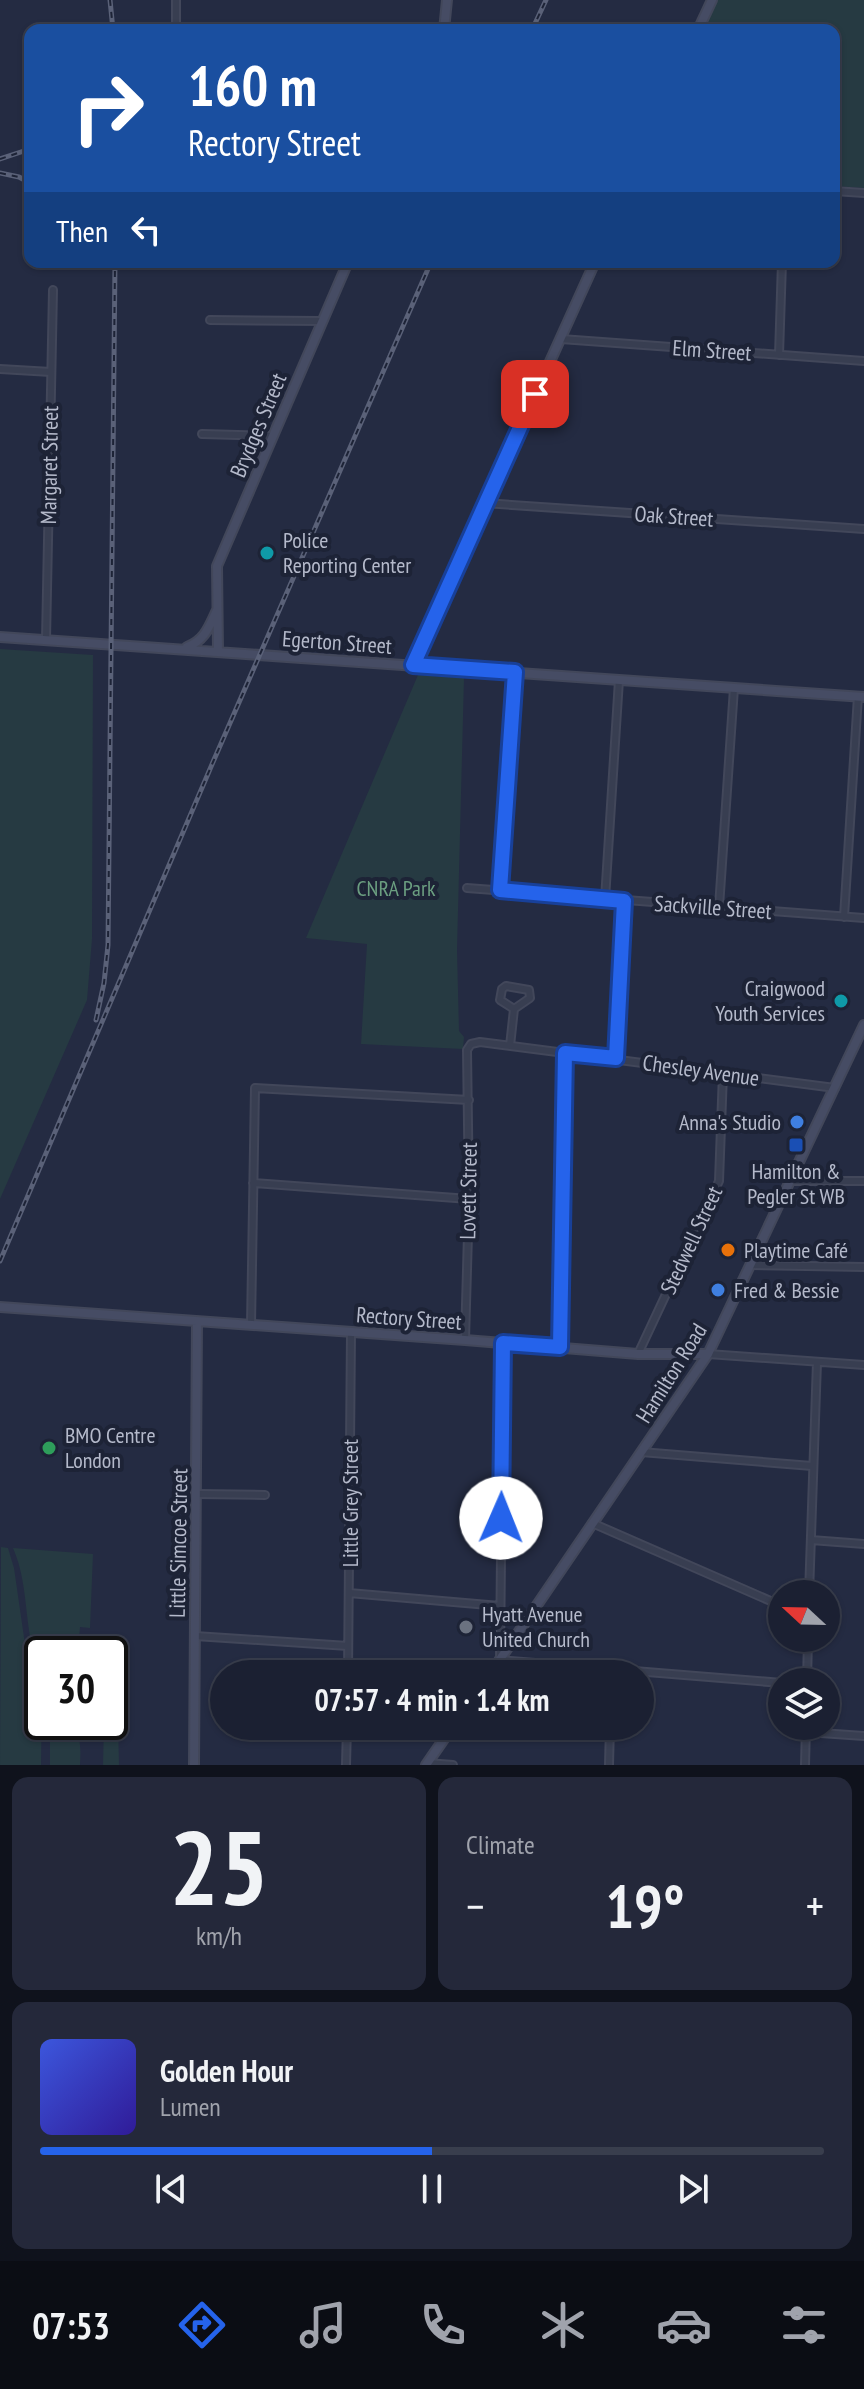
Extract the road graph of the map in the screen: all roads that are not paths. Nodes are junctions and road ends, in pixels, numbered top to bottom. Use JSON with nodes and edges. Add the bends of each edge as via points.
{"nodes":[{"id":1,"x":176,"y":0,"type":"edge"},
{"id":2,"x":447,"y":0,"type":"edge"},
{"id":3,"x":712,"y":0,"type":"edge"},
{"id":4,"x":176,"y":24,"type":"edge"},
{"id":5,"x":445,"y":24,"type":"edge"},
{"id":6,"x":701,"y":24,"type":"edge"},
{"id":7,"x":840,"y":191,"type":"edge"},
{"id":8,"x":864,"y":193,"type":"edge"},
{"id":9,"x":345,"y":268,"type":"edge"},
{"id":10,"x":592,"y":268,"type":"edge"},
{"id":11,"x":782,"y":268,"type":"edge"},
{"id":12,"x":53,"y":290,"type":"dead end"},
{"id":13,"x":210,"y":320,"type":"dead end"},
{"id":14,"x":322,"y":321,"type":"junction"},
{"id":15,"x":561,"y":339,"type":"junction"},
{"id":16,"x":779,"y":355,"type":"junction"},
{"id":17,"x":864,"y":361,"type":"edge"},
{"id":18,"x":0,"y":369,"type":"edge"},
{"id":19,"x":51,"y":372,"type":"junction"},
{"id":20,"x":202,"y":434,"type":"dead end"},
{"id":21,"x":273,"y":436,"type":"junction"},
{"id":22,"x":484,"y":503,"type":"junction"},
{"id":23,"x":864,"y":529,"type":"edge"},
{"id":24,"x":219,"y":606,"type":"junction"},
{"id":25,"x":0,"y":637,"type":"edge"},
{"id":26,"x":46,"y":640,"type":"junction"},
{"id":27,"x":182,"y":649,"type":"junction"},
{"id":28,"x":218,"y":651,"type":"junction"},
{"id":29,"x":413,"y":665,"type":"junction"},
{"id":30,"x":515,"y":672,"type":"junction"},
{"id":31,"x":619,"y":680,"type":"junction"},
{"id":32,"x":734,"y":688,"type":"junction"},
{"id":33,"x":861,"y":697,"type":"edge"},
{"id":34,"x":467,"y":888,"type":"dead end"},
{"id":35,"x":500,"y":890,"type":"junction"},
{"id":36,"x":605,"y":899,"type":"junction"},
{"id":37,"x":624,"y":901,"type":"junction"},
{"id":38,"x":719,"y":907,"type":"junction"},
{"id":39,"x":844,"y":917,"type":"junction"},
{"id":40,"x":864,"y":918,"type":"edge"},
{"id":41,"x":514,"y":1009,"type":"junction"},
{"id":42,"x":864,"y":1025,"type":"edge"},
{"id":43,"x":471,"y":1044,"type":"joint"},
{"id":44,"x":510,"y":1046,"type":"junction"},
{"id":45,"x":565,"y":1053,"type":"junction"},
{"id":46,"x":616,"y":1058,"type":"junction"},
{"id":47,"x":723,"y":1073,"type":"junction"},
{"id":48,"x":835,"y":1088,"type":"junction"},
{"id":49,"x":469,"y":1100,"type":"junction"},
{"id":50,"x":792,"y":1181,"type":"junction"},
{"id":51,"x":864,"y":1181,"type":"edge"},
{"id":52,"x":253,"y":1183,"type":"junction"},
{"id":53,"x":469,"y":1199,"type":"junction"},
{"id":54,"x":751,"y":1265,"type":"junction"},
{"id":55,"x":864,"y":1267,"type":"edge"},
{"id":56,"x":0,"y":1307,"type":"edge"},
{"id":57,"x":197,"y":1322,"type":"junction"},
{"id":58,"x":251,"y":1325,"type":"junction"},
{"id":59,"x":351,"y":1332,"type":"junction"},
{"id":60,"x":465,"y":1340,"type":"junction"},
{"id":61,"x":503,"y":1343,"type":"junction"},
{"id":62,"x":560,"y":1347,"type":"junction"},
{"id":63,"x":638,"y":1354,"type":"junction"},
{"id":64,"x":708,"y":1354,"type":"junction"},
{"id":65,"x":817,"y":1362,"type":"junction"},
{"id":66,"x":864,"y":1365,"type":"edge"},
{"id":67,"x":641,"y":1452,"type":"junction"},
{"id":68,"x":812,"y":1466,"type":"junction"},
{"id":69,"x":197,"y":1494,"type":"junction"},
{"id":70,"x":265,"y":1495,"type":"dead end"},
{"id":71,"x":592,"y":1523,"type":"junction"},
{"id":72,"x":811,"y":1540,"type":"junction"},
{"id":73,"x":864,"y":1544,"type":"edge"},
{"id":74,"x":810,"y":1580,"type":"edge"},
{"id":75,"x":349,"y":1593,"type":"junction"},
{"id":76,"x":768,"y":1600,"type":"edge"},
{"id":77,"x":500,"y":1606,"type":"junction"},
{"id":78,"x":195,"y":1636,"type":"junction"},
{"id":79,"x":348,"y":1646,"type":"junction"},
{"id":80,"x":348,"y":1660,"type":"edge"},
{"id":81,"x":500,"y":1660,"type":"joint"},
{"id":82,"x":654,"y":1675,"type":"edge"},
{"id":83,"x":768,"y":1682,"type":"edge"},
{"id":84,"x":840,"y":1733,"type":"edge"},
{"id":85,"x":864,"y":1736,"type":"edge"},
{"id":86,"x":347,"y":1740,"type":"edge"},
{"id":87,"x":443,"y":1740,"type":"edge"},
{"id":88,"x":610,"y":1740,"type":"edge"},
{"id":89,"x":806,"y":1740,"type":"edge"},
{"id":90,"x":427,"y":1764,"type":"edge"},
{"id":91,"x":194,"y":1765,"type":"edge"},
{"id":92,"x":346,"y":1765,"type":"edge"},
{"id":93,"x":453,"y":1765,"type":"edge"},
{"id":94,"x":609,"y":1765,"type":"edge"},
{"id":95,"x":805,"y":1765,"type":"edge"}],
"edges":[{"from":1,"to":4,"type":"street"},
{"from":2,"to":5,"type":"street"},
{"from":3,"to":6,"type":"street"},
{"from":7,"to":8,"type":"street"},
{"from":9,"to":14,"type":"street","name":"Brydges Street"},
{"from":10,"to":15,"type":"street"},
{"from":11,"to":16,"type":"street"},
{"from":12,"to":19,"type":"street","name":"Margaret Street"},
{"from":13,"to":14,"type":"street"},
{"from":14,"to":21,"type":"street","name":"Brydges Street"},
{"from":15,"to":16,"type":"street","name":"Elm Street"},
{"from":15,"to":22,"type":"street"},
{"from":16,"to":17,"type":"street","name":"Elm Street"},
{"from":18,"to":19,"type":"street"},
{"from":19,"to":26,"type":"street","name":"Margaret Street"},
{"from":20,"to":21,"type":"street"},
{"from":21,"to":24,"type":"street","name":"Brydges Street","via":[[217,566]]},
{"from":22,"to":23,"type":"street","name":"Oak Street"},
{"from":22,"to":29,"type":"street"},
{"from":24,"to":27,"type":"street","via":[[206,634]]},
{"from":24,"to":28,"type":"street","name":"Brydges Street"},
{"from":25,"to":26,"type":"street","name":"Egerton Street"},
{"from":26,"to":27,"type":"street","name":"Egerton Street"},
{"from":27,"to":28,"type":"street","name":"Egerton Street"},
{"from":28,"to":29,"type":"street","name":"Egerton Street"},
{"from":29,"to":30,"type":"street","name":"Egerton Street"},
{"from":30,"to":31,"type":"street","name":"Egerton Street"},
{"from":30,"to":35,"type":"street"},
{"from":31,"to":32,"type":"street","name":"Egerton Street"},
{"from":31,"to":36,"type":"street"},
{"from":32,"to":33,"type":"street","name":"Egerton Street"},
{"from":32,"to":38,"type":"street"},
{"from":33,"to":39,"type":"street"},
{"from":34,"to":35,"type":"street","name":"Sackville Street"},
{"from":35,"to":36,"type":"street","name":"Sackville Street"},
{"from":36,"to":37,"type":"street","name":"Sackville Street"},
{"from":37,"to":38,"type":"street","name":"Sackville Street"},
{"from":37,"to":46,"type":"street"},
{"from":38,"to":39,"type":"street","name":"Sackville Street"},
{"from":39,"to":40,"type":"street","name":"Sackville Street"},
{"from":41,"to":41,"type":"street","via":[[530,998],[529,990],[506,986],[500,1000]]},
{"from":41,"to":44,"type":"street"},
{"from":42,"to":48,"type":"street","name":"Hamilton Road"},
{"from":43,"to":44,"type":"street","name":"Chesley Avenue"},
{"from":43,"to":49,"type":"street","name":"Lovett Street"},
{"from":44,"to":45,"type":"street","name":"Chesley Avenue"},
{"from":45,"to":46,"type":"street","name":"Chesley Avenue"},
{"from":45,"to":62,"type":"street"},
{"from":46,"to":47,"type":"street","name":"Chesley Avenue"},
{"from":47,"to":48,"type":"street","name":"Chesley Avenue"},
{"from":47,"to":63,"type":"street","name":"Stedwell Street","via":[[719,1181]]},
{"from":48,"to":50,"type":"street","name":"Hamilton Road"},
{"from":49,"to":52,"type":"street","via":[[255,1088]]},
{"from":49,"to":53,"type":"street","name":"Lovett Street"},
{"from":50,"to":51,"type":"street"},
{"from":50,"to":54,"type":"street","name":"Hamilton Road"},
{"from":52,"to":53,"type":"street"},
{"from":52,"to":58,"type":"street"},
{"from":53,"to":60,"type":"street","name":"Lovett Street"},
{"from":54,"to":55,"type":"street"},
{"from":54,"to":64,"type":"street","name":"Hamilton Road"},
{"from":56,"to":57,"type":"street","name":"Rectory Street"},
{"from":57,"to":58,"type":"street","name":"Rectory Street"},
{"from":57,"to":69,"type":"street","name":"Little Simcoe Street"},
{"from":58,"to":59,"type":"street","name":"Rectory Street"},
{"from":59,"to":60,"type":"street","name":"Rectory Street"},
{"from":59,"to":75,"type":"street","name":"Little Grey Street"},
{"from":60,"to":61,"type":"street","name":"Rectory Street"},
{"from":61,"to":62,"type":"street","name":"Rectory Street"},
{"from":61,"to":77,"type":"street"},
{"from":62,"to":63,"type":"street","name":"Rectory Street"},
{"from":63,"to":64,"type":"street","name":"Rectory Street"},
{"from":64,"to":65,"type":"street","name":"Rectory Street"},
{"from":64,"to":67,"type":"street","name":"Hamilton Road"},
{"from":65,"to":66,"type":"street","name":"Rectory Street"},
{"from":65,"to":68,"type":"street"},
{"from":67,"to":68,"type":"street"},
{"from":67,"to":71,"type":"street","name":"Hamilton Road"},
{"from":68,"to":72,"type":"street"},
{"from":69,"to":70,"type":"street"},
{"from":69,"to":78,"type":"street","name":"Little Simcoe Street"},
{"from":71,"to":76,"type":"street"},
{"from":71,"to":81,"type":"street","name":"Hamilton Road"},
{"from":72,"to":73,"type":"street"},
{"from":72,"to":74,"type":"street"},
{"from":75,"to":77,"type":"street"},
{"from":75,"to":79,"type":"street","name":"Little Grey Street"},
{"from":77,"to":81,"type":"street"},
{"from":78,"to":79,"type":"street"},
{"from":78,"to":91,"type":"street","name":"Little Simcoe Street"},
{"from":79,"to":80,"type":"street","name":"Little Grey Street"},
{"from":82,"to":83,"type":"street"},
{"from":84,"to":85,"type":"street"},
{"from":86,"to":92,"type":"street"},
{"from":87,"to":90,"type":"street"},
{"from":88,"to":94,"type":"street"},
{"from":89,"to":95,"type":"street"},
{"from":90,"to":93,"type":"street"}]}
